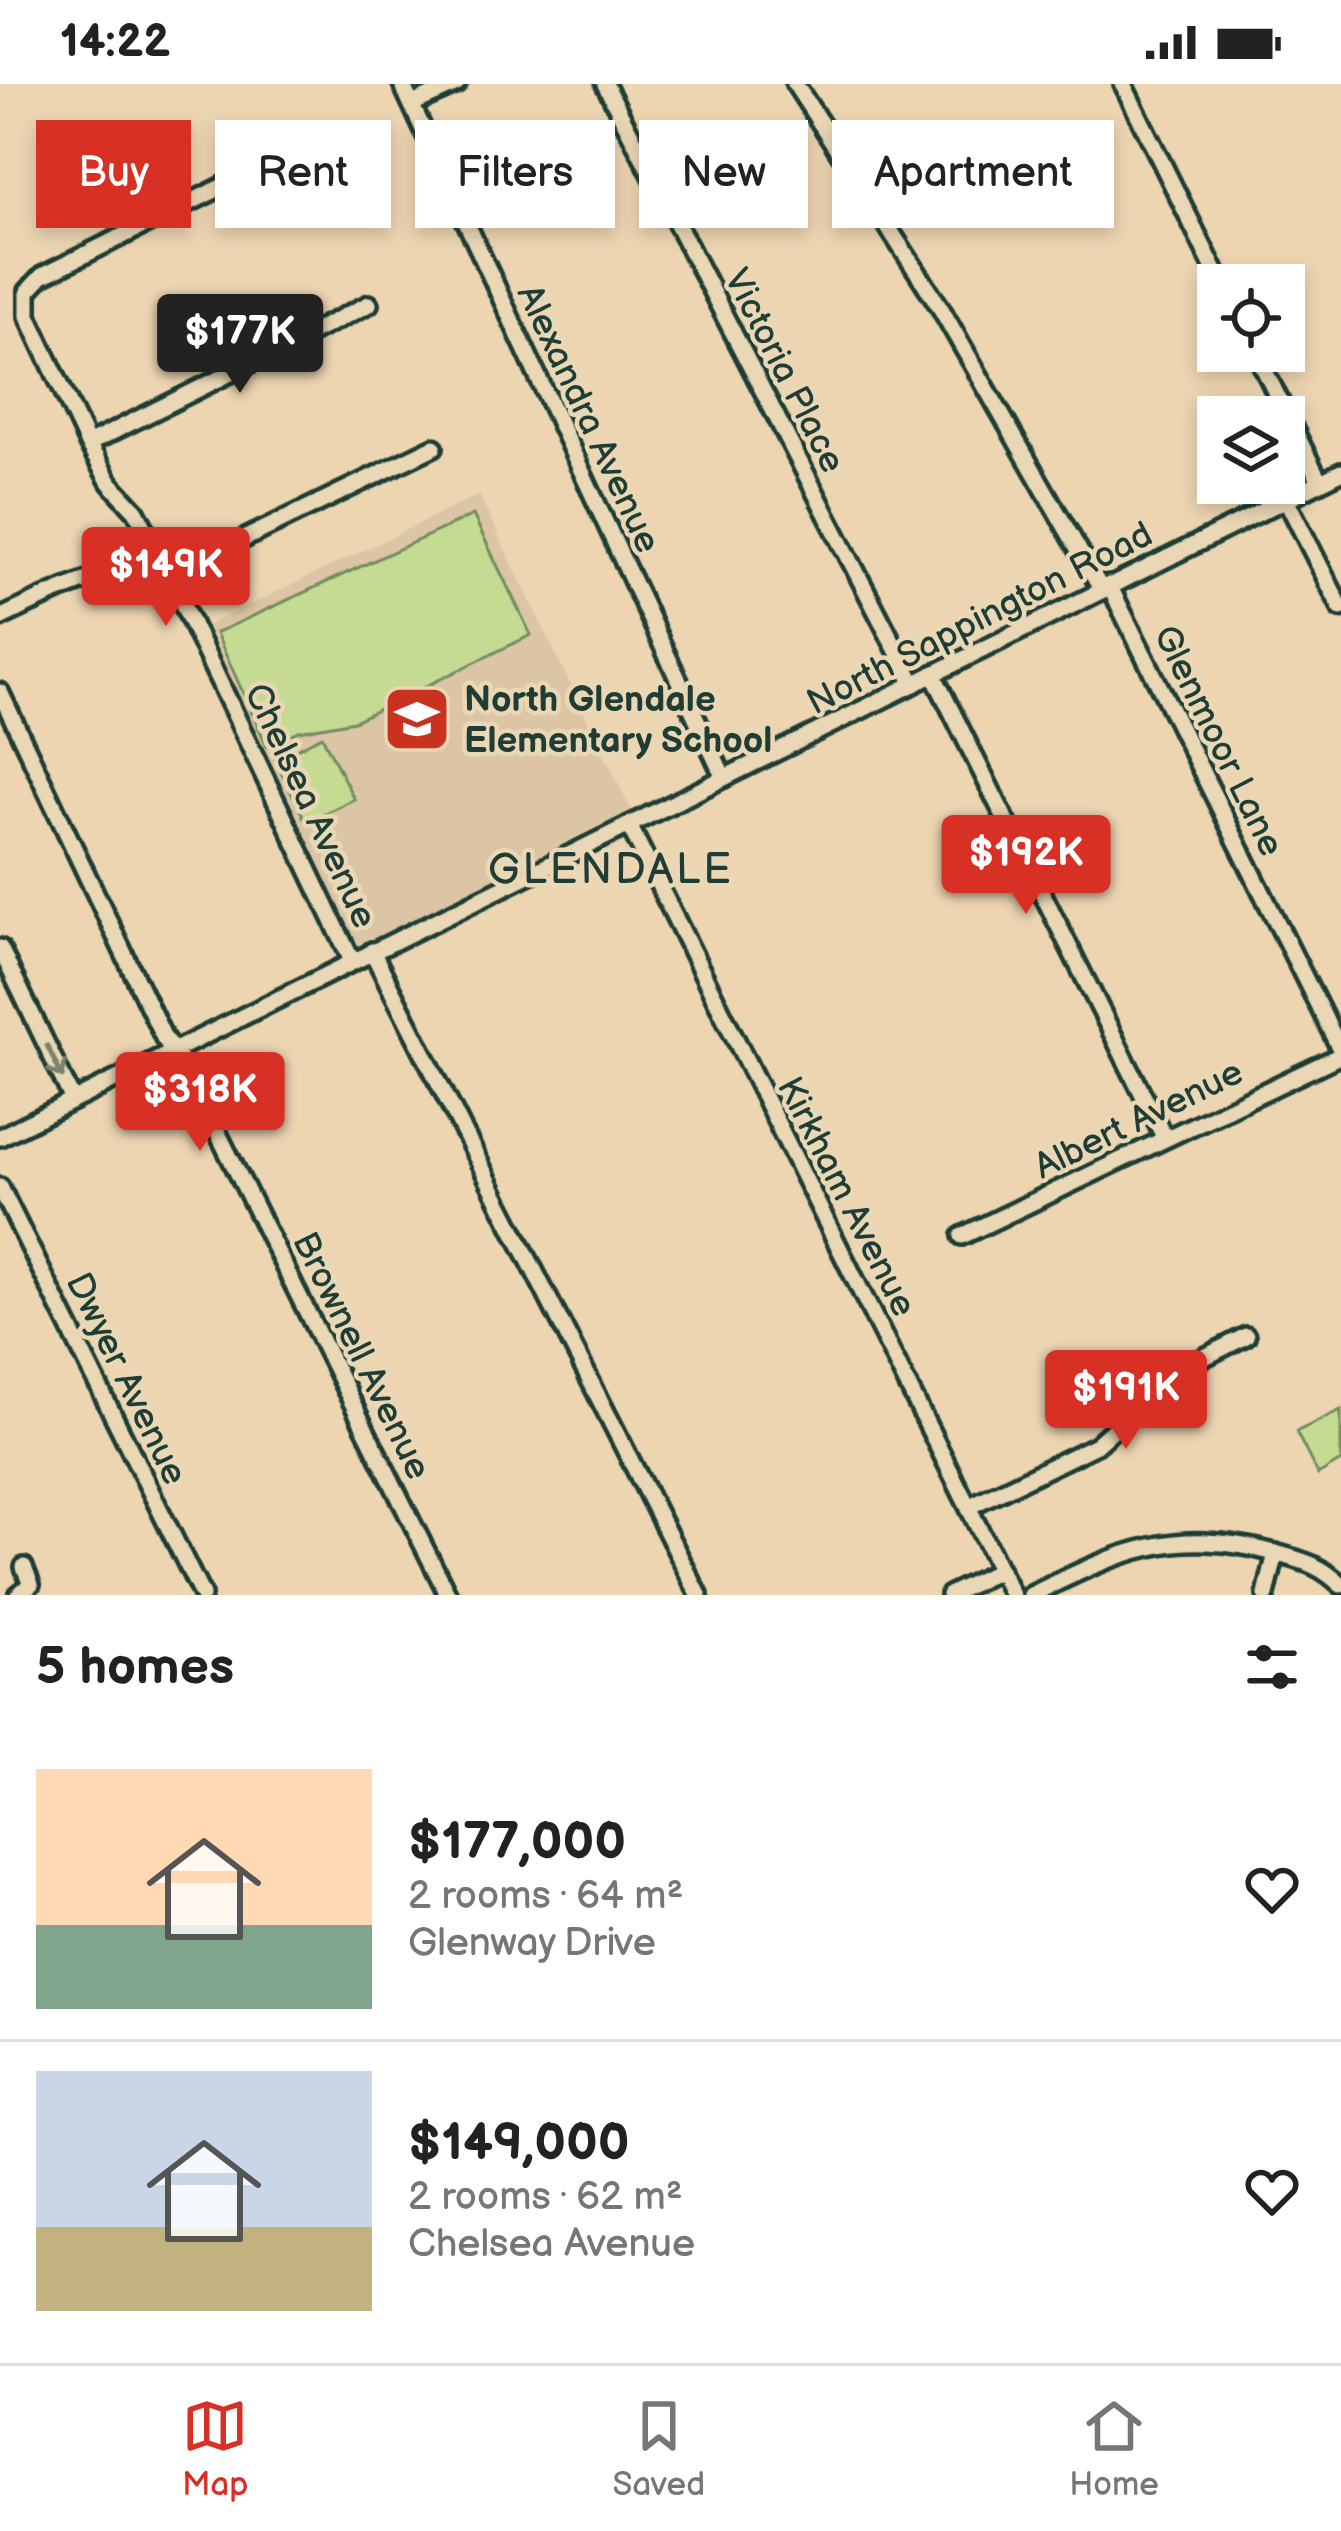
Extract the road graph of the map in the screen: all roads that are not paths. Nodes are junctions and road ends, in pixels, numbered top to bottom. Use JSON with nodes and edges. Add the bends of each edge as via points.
{"nodes":[{"id":1,"x":402,"y":84,"type":"edge"},
{"id":2,"x":457,"y":84,"type":"edge"},
{"id":3,"x":605,"y":84,"type":"edge"},
{"id":4,"x":795,"y":84,"type":"edge"},
{"id":5,"x":1123,"y":84,"type":"edge"},
{"id":6,"x":412,"y":104,"type":"junction"},
{"id":7,"x":215,"y":190,"type":"edge"},
{"id":8,"x":1212,"y":264,"type":"edge"},
{"id":9,"x":369,"y":304,"type":"dead end"},
{"id":10,"x":1265,"y":372,"type":"edge"},
{"id":11,"x":88,"y":443,"type":"junction"},
{"id":12,"x":434,"y":447,"type":"dead end"},
{"id":13,"x":1341,"y":472,"type":"edge"},
{"id":14,"x":1320,"y":482,"type":"junction"},
{"id":15,"x":1305,"y":490,"type":"edge"},
{"id":16,"x":1276,"y":504,"type":"edge"},
{"id":17,"x":1289,"y":504,"type":"edge"},
{"id":18,"x":164,"y":565,"type":"junction"},
{"id":19,"x":1105,"y":587,"type":"junction"},
{"id":20,"x":1341,"y":608,"type":"edge"},
{"id":21,"x":0,"y":618,"type":"edge"},
{"id":22,"x":933,"y":674,"type":"junction"},
{"id":23,"x":914,"y":684,"type":"junction"},
{"id":24,"x":0,"y":692,"type":"edge"},
{"id":25,"x":724,"y":778,"type":"junction"},
{"id":26,"x":628,"y":825,"type":"junction"},
{"id":27,"x":0,"y":948,"type":"edge"},
{"id":28,"x":372,"y":951,"type":"junction"},
{"id":29,"x":352,"y":961,"type":"junction"},
{"id":30,"x":172,"y":1051,"type":"junction"},
{"id":31,"x":1341,"y":1053,"type":"edge"},
{"id":32,"x":73,"y":1100,"type":"junction"},
{"id":33,"x":0,"y":1137,"type":"edge"},
{"id":34,"x":1164,"y":1137,"type":"junction"},
{"id":35,"x":0,"y":1187,"type":"edge"},
{"id":36,"x":962,"y":1236,"type":"dead end"},
{"id":37,"x":1246,"y":1336,"type":"dead end"},
{"id":38,"x":970,"y":1505,"type":"junction"},
{"id":39,"x":1276,"y":1553,"type":"junction"},
{"id":40,"x":1341,"y":1559,"type":"edge"},
{"id":41,"x":1316,"y":1562,"type":"junction"},
{"id":42,"x":24,"y":1567,"type":"dead end"},
{"id":43,"x":1000,"y":1570,"type":"junction"},
{"id":44,"x":1341,"y":1585,"type":"edge"},
{"id":45,"x":18,"y":1595,"type":"edge"},
{"id":46,"x":202,"y":1595,"type":"edge"},
{"id":47,"x":448,"y":1595,"type":"edge"},
{"id":48,"x":699,"y":1595,"type":"edge"},
{"id":49,"x":949,"y":1595,"type":"edge"},
{"id":50,"x":1012,"y":1595,"type":"edge"},
{"id":51,"x":1031,"y":1595,"type":"edge"},
{"id":52,"x":1266,"y":1595,"type":"edge"}],
"edges":[{"from":1,"to":6,"type":"street","name":"Alexandra Avenue"},
{"from":2,"to":6,"type":"street"},
{"from":3,"to":23,"type":"street","name":"Victoria Place"},
{"from":4,"to":19,"type":"street","name":"Glenmoor Lane","via":[[940,307]]},
{"from":5,"to":8,"type":"street"},
{"from":6,"to":25,"type":"street","name":"Alexandra Avenue"},
{"from":7,"to":11,"type":"street","name":"Chelsea Avenue","via":[[42,276],[28,292],[28,316]]},
{"from":9,"to":11,"type":"street"},
{"from":10,"to":14,"type":"street"},
{"from":11,"to":18,"type":"street","name":"Chelsea Avenue"},
{"from":12,"to":18,"type":"street","via":[[186,567]]},
{"from":13,"to":14,"type":"street","name":"North Sappington Road"},
{"from":14,"to":15,"type":"street","name":"North Sappington Road"},
{"from":16,"to":19,"type":"street","name":"North Sappington Road"},
{"from":17,"to":20,"type":"street"},
{"from":18,"to":21,"type":"street","via":[[73,584]]},
{"from":18,"to":29,"type":"street","name":"Chelsea Avenue"},
{"from":19,"to":22,"type":"street","name":"North Sappington Road"},
{"from":19,"to":31,"type":"street","name":"Glenmoor Lane"},
{"from":22,"to":23,"type":"street","name":"North Sappington Road"},
{"from":22,"to":34,"type":"street"},
{"from":23,"to":25,"type":"street","name":"North Sappington Road"},
{"from":24,"to":30,"type":"street","name":"Brownell Avenue"},
{"from":25,"to":26,"type":"street","name":"North Sappington Road"},
{"from":26,"to":28,"type":"street","name":"North Sappington Road"},
{"from":26,"to":38,"type":"street","name":"Kirkham Avenue"},
{"from":27,"to":32,"type":"street","one_way":true},
{"from":28,"to":29,"type":"street","name":"North Sappington Road"},
{"from":28,"to":48,"type":"street","name":"Chelsea Avenue"},
{"from":29,"to":30,"type":"street","name":"North Sappington Road"},
{"from":30,"to":32,"type":"street","name":"North Sappington Road"},
{"from":30,"to":47,"type":"street","name":"Brownell Avenue"},
{"from":31,"to":34,"type":"street","name":"Albert Avenue"},
{"from":32,"to":33,"type":"street","name":"North Sappington Road"},
{"from":34,"to":36,"type":"street","name":"Albert Avenue"},
{"from":35,"to":46,"type":"street","name":"Dwyer Avenue"},
{"from":37,"to":38,"type":"street","via":[[1144,1388],[1096,1445]]},
{"from":38,"to":43,"type":"street","name":"Kirkham Avenue"},
{"from":39,"to":41,"type":"street"},
{"from":39,"to":51,"type":"street","via":[[1198,1538],[1154,1543]]},
{"from":39,"to":52,"type":"street"},
{"from":40,"to":41,"type":"street"},
{"from":41,"to":44,"type":"street"},
{"from":42,"to":45,"type":"street","via":[[31,1584]]},
{"from":43,"to":49,"type":"street"},
{"from":43,"to":50,"type":"street","name":"Kirkham Avenue"}]}
